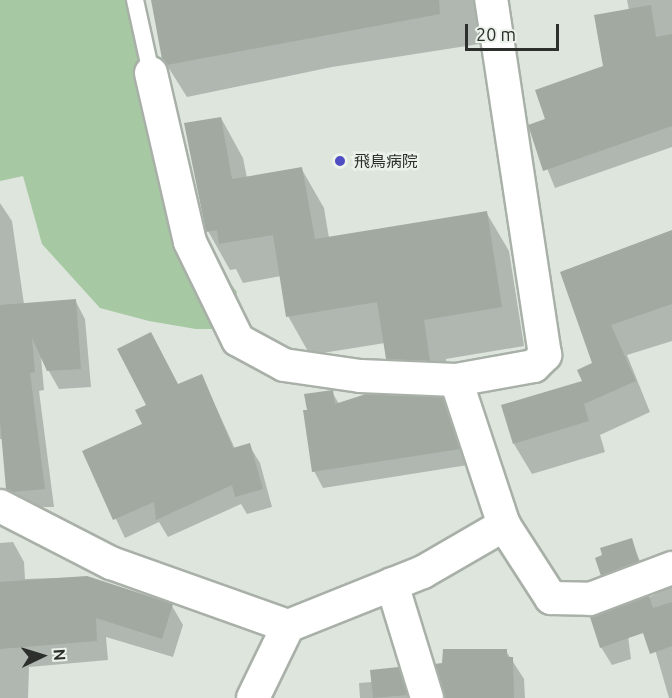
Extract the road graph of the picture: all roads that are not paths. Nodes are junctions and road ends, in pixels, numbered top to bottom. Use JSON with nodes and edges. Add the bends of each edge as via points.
{"nodes":[{"id":1,"x":135,"y":0,"type":"edge"},
{"id":2,"x":491,"y":0,"type":"edge"},
{"id":3,"x":150,"y":73,"type":"joint"},
{"id":4,"x":456,"y":380,"type":"junction"},
{"id":5,"x":0,"y":506,"type":"edge"},
{"id":6,"x":504,"y":525,"type":"junction"},
{"id":7,"x":672,"y":568,"type":"edge"},
{"id":8,"x":392,"y":584,"type":"junction"},
{"id":9,"x":288,"y":626,"type":"junction"},
{"id":10,"x":253,"y":698,"type":"edge"},
{"id":11,"x":427,"y":698,"type":"edge"}],
"edges":[{"from":1,"to":3,"type":"lane"},
{"from":2,"to":4,"type":"street","via":[[545,355],[534,366]]},
{"from":3,"to":4,"type":"street","via":[[190,242],[238,340],[284,365],[360,375]]},
{"from":4,"to":6,"type":"street"},
{"from":5,"to":9,"type":"street","via":[[111,563]]},
{"from":6,"to":7,"type":"street","via":[[551,598],[590,599]]},
{"from":6,"to":8,"type":"street","via":[[423,572]]},
{"from":8,"to":9,"type":"street"},
{"from":8,"to":11,"type":"street"},
{"from":9,"to":10,"type":"street"}]}
